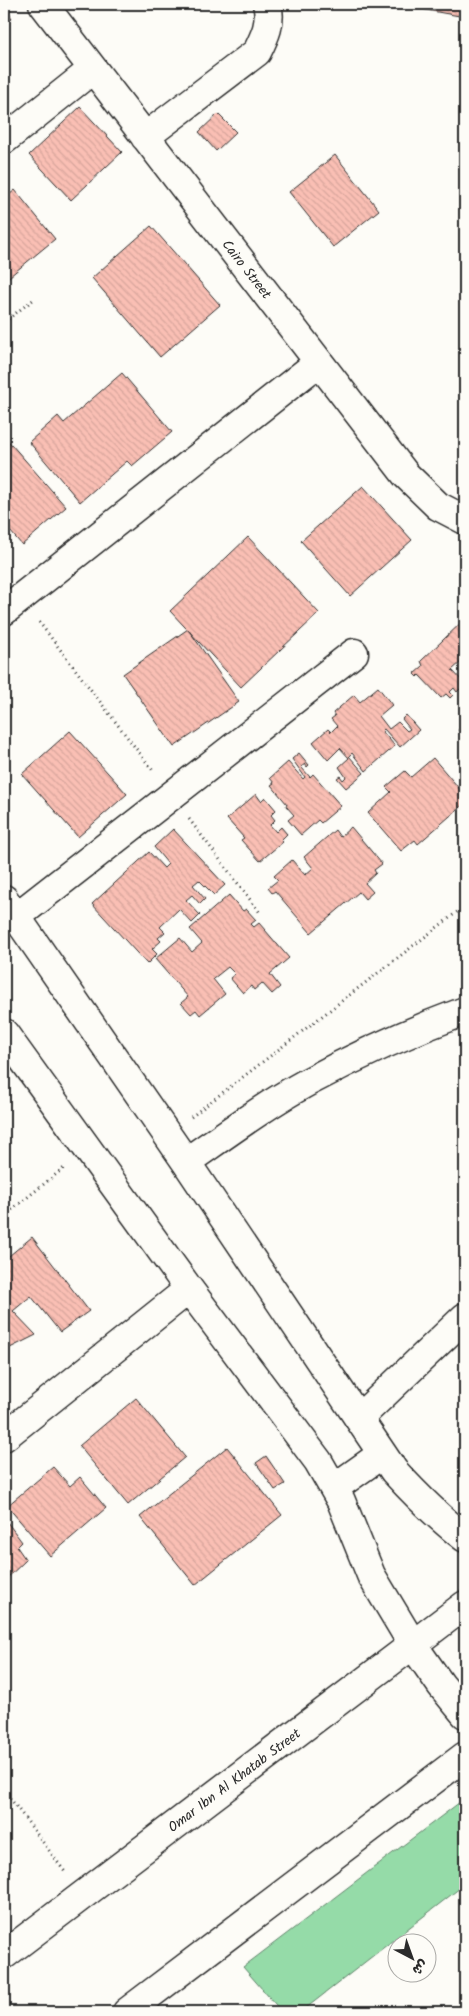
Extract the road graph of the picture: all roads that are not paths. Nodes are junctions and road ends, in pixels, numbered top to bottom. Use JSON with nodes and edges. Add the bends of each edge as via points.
{"nodes":[{"id":1,"x":43,"y":4,"type":"edge"},
{"id":2,"x":267,"y":4,"type":"edge"},
{"id":3,"x":93,"y":69,"type":"junction"},
{"id":4,"x":146,"y":137,"type":"junction"},
{"id":5,"x":4,"y":140,"type":"edge"},
{"id":6,"x":319,"y":362,"type":"junction"},
{"id":7,"x":465,"y":520,"type":"edge"},
{"id":8,"x":12,"y":605,"type":"edge"},
{"id":9,"x":354,"y":653,"type":"dead end"},
{"id":10,"x":10,"y":908,"type":"edge"},
{"id":11,"x":465,"y":1011,"type":"edge"},
{"id":12,"x":4,"y":1033,"type":"edge"},
{"id":13,"x":186,"y":1162,"type":"junction"},
{"id":14,"x":189,"y":1289,"type":"junction"},
{"id":15,"x":465,"y":1317,"type":"edge"},
{"id":16,"x":4,"y":1409,"type":"edge"},
{"id":17,"x":30,"y":1416,"type":"junction"},
{"id":18,"x":358,"y":1418,"type":"junction"},
{"id":19,"x":4,"y":1437,"type":"edge"},
{"id":20,"x":382,"y":1454,"type":"junction"},
{"id":21,"x":334,"y":1488,"type":"junction"},
{"id":22,"x":465,"y":1538,"type":"edge"},
{"id":23,"x":465,"y":1605,"type":"edge"},
{"id":24,"x":413,"y":1645,"type":"junction"},
{"id":25,"x":465,"y":1714,"type":"edge"},
{"id":26,"x":465,"y":1756,"type":"edge"},
{"id":27,"x":4,"y":1955,"type":"edge"},
{"id":28,"x":127,"y":2012,"type":"edge"}],
"edges":[{"from":1,"to":3,"type":"street","name":"Cairo Street"},
{"from":2,"to":4,"type":"street","via":[[267,33],[257,52]]},
{"from":3,"to":4,"type":"street","name":"Cairo Street"},
{"from":3,"to":5,"type":"street"},
{"from":4,"to":6,"type":"street","name":"Cairo Street"},
{"from":6,"to":7,"type":"street","name":"Cairo Street","via":[[406,475],[438,506]]},
{"from":6,"to":8,"type":"street"},
{"from":9,"to":10,"type":"street","via":[[172,796]]},
{"from":10,"to":13,"type":"street"},
{"from":11,"to":13,"type":"street","via":[[368,1051],[305,1084]]},
{"from":12,"to":14,"type":"street"},
{"from":13,"to":18,"type":"street"},
{"from":14,"to":17,"type":"street"},
{"from":14,"to":21,"type":"street","via":[[318,1461]]},
{"from":15,"to":18,"type":"street"},
{"from":16,"to":17,"type":"street"},
{"from":17,"to":19,"type":"street"},
{"from":18,"to":20,"type":"street"},
{"from":20,"to":21,"type":"street"},
{"from":20,"to":22,"type":"street","via":[[416,1494]]},
{"from":21,"to":24,"type":"street","via":[[371,1575]]},
{"from":23,"to":24,"type":"street","name":"Omar Ibn Al Khatab Street"},
{"from":24,"to":25,"type":"street"},
{"from":24,"to":27,"type":"street","name":"Omar Ibn Al Khatab Street"},
{"from":26,"to":28,"type":"street"}]}
